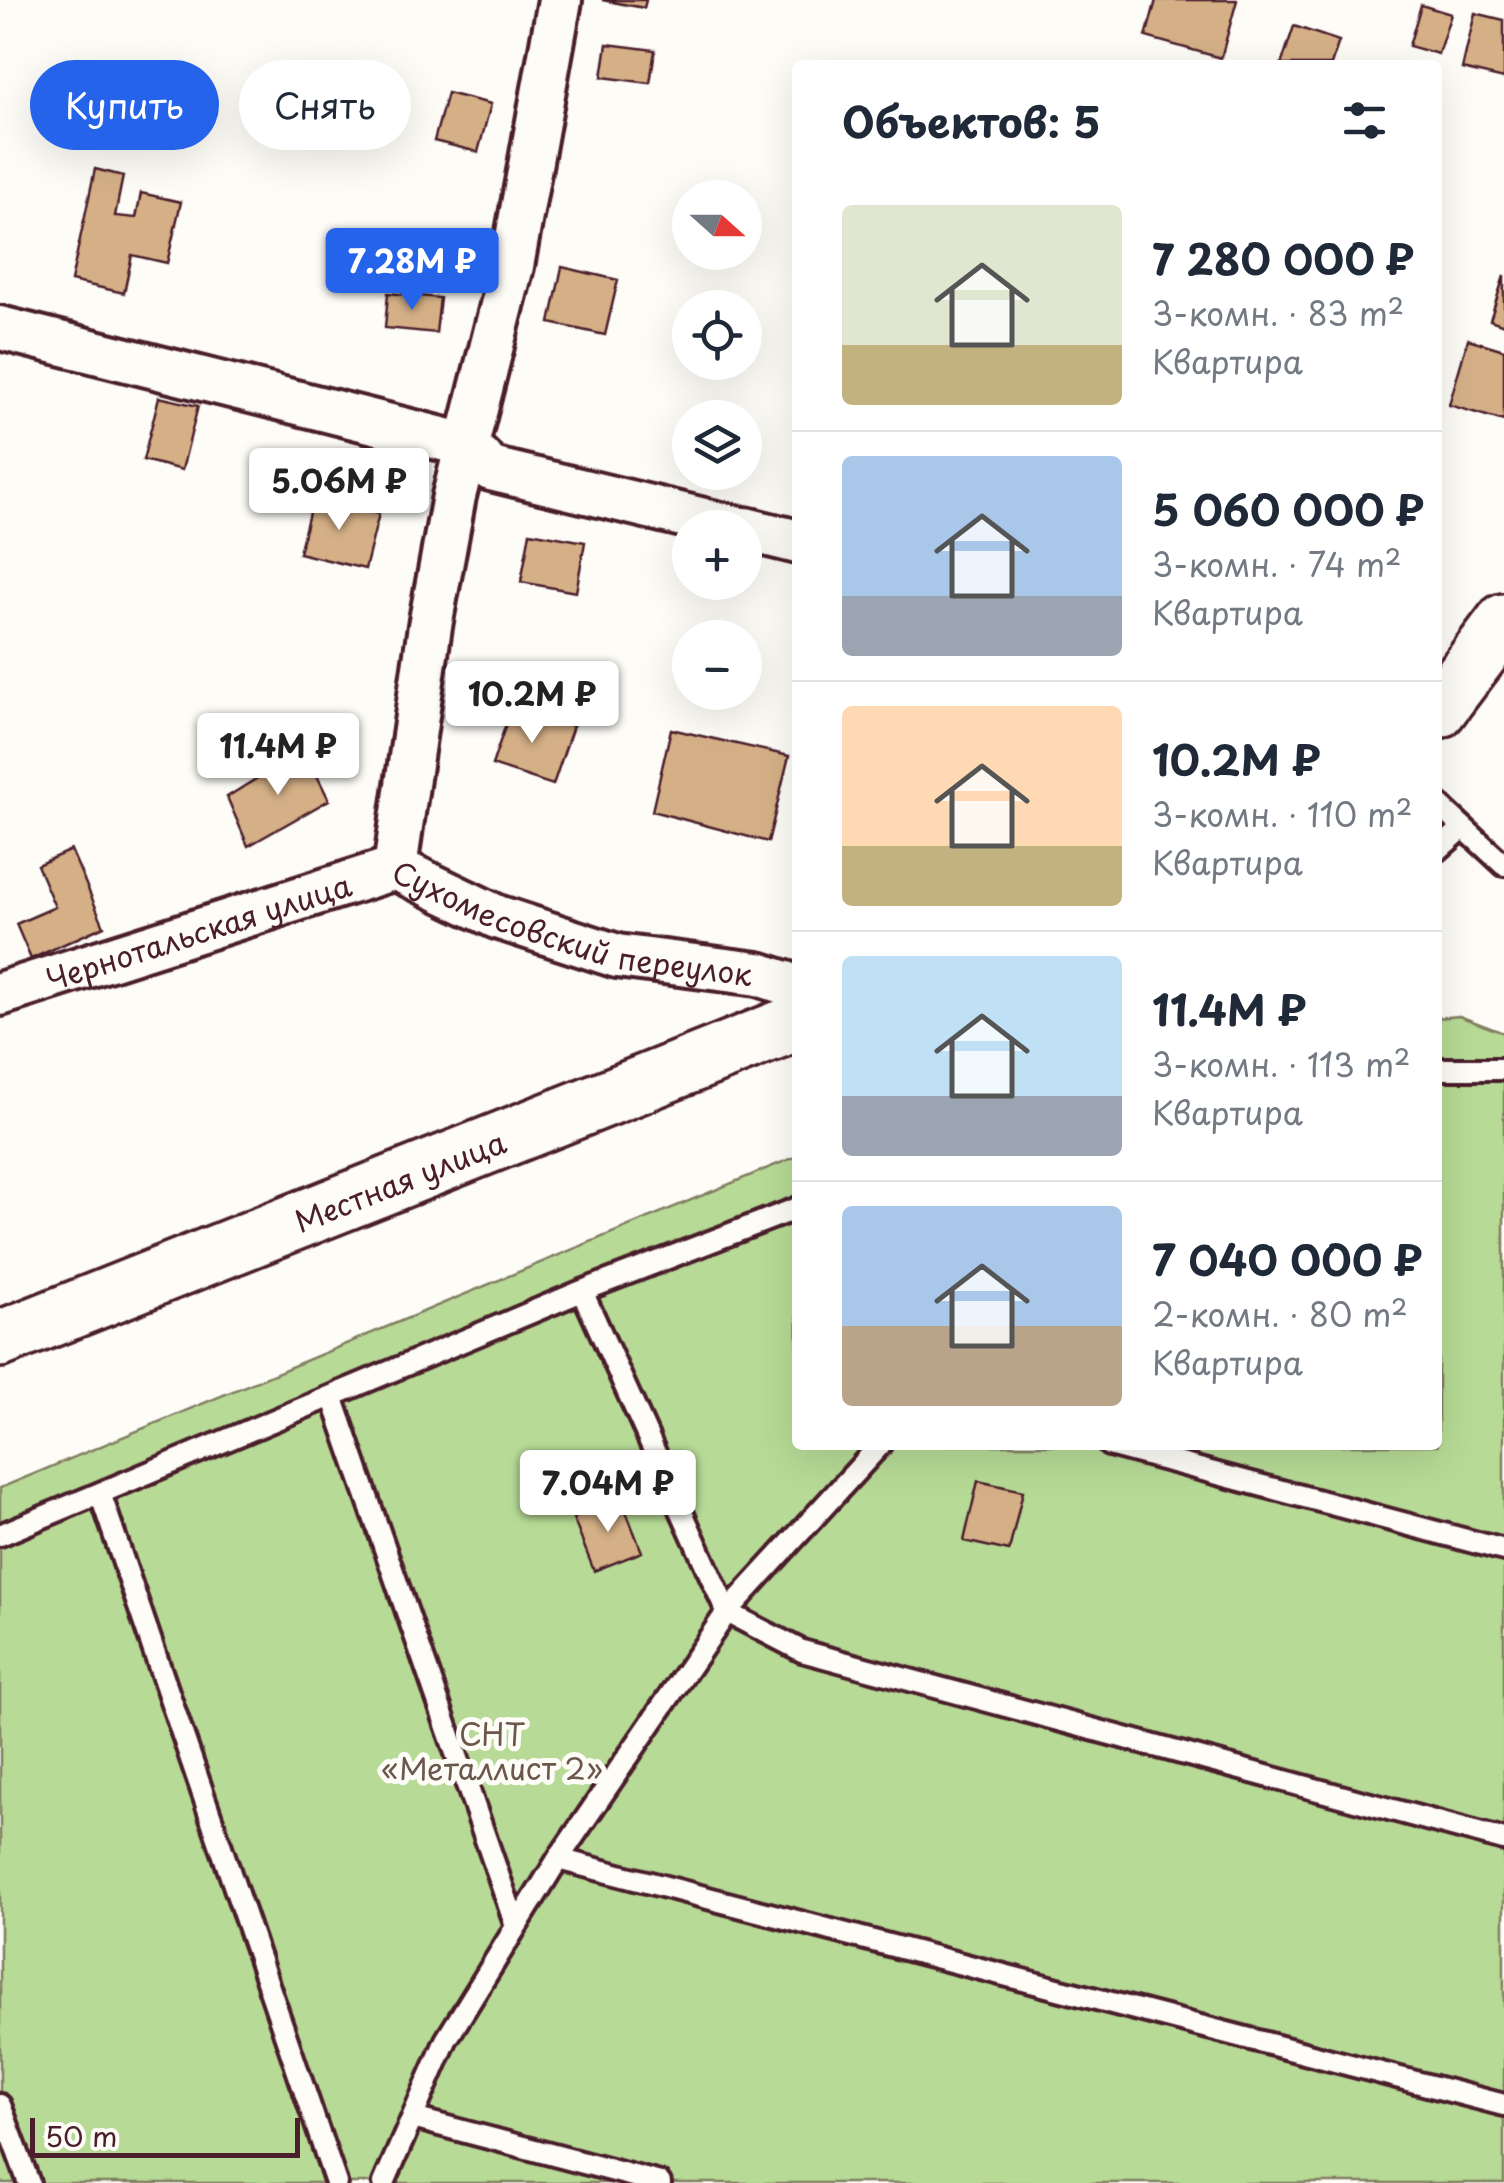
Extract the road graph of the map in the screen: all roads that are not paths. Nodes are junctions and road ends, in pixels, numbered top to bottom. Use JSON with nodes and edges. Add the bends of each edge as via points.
{"nodes":[{"id":1,"x":560,"y":0,"type":"edge"},
{"id":2,"x":0,"y":328,"type":"edge"},
{"id":3,"x":466,"y":446,"type":"junction"},
{"id":4,"x":672,"y":512,"type":"edge"},
{"id":5,"x":762,"y":533,"type":"edge"},
{"id":6,"x":792,"y":541,"type":"edge"},
{"id":7,"x":1504,"y":622,"type":"edge"},
{"id":8,"x":1442,"y":705,"type":"edge"},
{"id":9,"x":1442,"y":808,"type":"edge"},
{"id":10,"x":1463,"y":828,"type":"junction"},
{"id":11,"x":1442,"y":846,"type":"edge"},
{"id":12,"x":1504,"y":865,"type":"edge"},
{"id":13,"x":395,"y":868,"type":"junction"},
{"id":14,"x":792,"y":985,"type":"edge"},
{"id":15,"x":0,"y":994,"type":"edge"},
{"id":16,"x":792,"y":1024,"type":"edge"},
{"id":17,"x":1442,"y":1069,"type":"edge"},
{"id":18,"x":1504,"y":1069,"type":"edge"},
{"id":19,"x":792,"y":1210,"type":"edge"},
{"id":20,"x":582,"y":1291,"type":"junction"},
{"id":21,"x":0,"y":1339,"type":"edge"},
{"id":22,"x":332,"y":1396,"type":"junction"},
{"id":23,"x":875,"y":1450,"type":"edge"},
{"id":24,"x":1128,"y":1450,"type":"edge"},
{"id":25,"x":100,"y":1493,"type":"junction"},
{"id":26,"x":0,"y":1534,"type":"edge"},
{"id":27,"x":1504,"y":1550,"type":"edge"},
{"id":28,"x":727,"y":1612,"type":"junction"},
{"id":29,"x":1504,"y":1840,"type":"edge"},
{"id":30,"x":558,"y":1859,"type":"junction"},
{"id":31,"x":516,"y":1926,"type":"junction"},
{"id":32,"x":0,"y":2105,"type":"edge"},
{"id":33,"x":1504,"y":2106,"type":"edge"},
{"id":34,"x":414,"y":2118,"type":"junction"},
{"id":35,"x":30,"y":2183,"type":"edge"},
{"id":36,"x":336,"y":2183,"type":"edge"},
{"id":37,"x":384,"y":2183,"type":"edge"},
{"id":38,"x":660,"y":2183,"type":"edge"}],
"edges":[{"from":1,"to":3,"type":"street","name":"Сухомесовский переулок","via":[[512,266]]},
{"from":2,"to":3,"type":"street"},
{"from":3,"to":4,"type":"street","via":[[491,469]]},
{"from":3,"to":13,"type":"street","name":"Сухомесовский переулок","via":[[430,626]]},
{"from":5,"to":6,"type":"street"},
{"from":7,"to":8,"type":"main road"},
{"from":9,"to":10,"type":"lane"},
{"from":10,"to":11,"type":"lane"},
{"from":10,"to":12,"type":"lane"},
{"from":13,"to":14,"type":"street","name":"Сухомесовский переулок","via":[[497,918],[616,956],[758,974]]},
{"from":13,"to":15,"type":"street","name":"Чернотальская улица"},
{"from":16,"to":21,"type":"main road","name":"Местная улица"},
{"from":17,"to":18,"type":"lane"},
{"from":19,"to":20,"type":"lane"},
{"from":20,"to":22,"type":"lane"},
{"from":20,"to":28,"type":"lane"},
{"from":22,"to":25,"type":"lane"},
{"from":22,"to":31,"type":"lane"},
{"from":23,"to":28,"type":"lane"},
{"from":24,"to":27,"type":"lane"},
{"from":25,"to":26,"type":"lane"},
{"from":25,"to":36,"type":"lane"},
{"from":28,"to":29,"type":"lane","via":[[802,1651]]},
{"from":28,"to":30,"type":"lane"},
{"from":30,"to":31,"type":"lane"},
{"from":30,"to":33,"type":"lane"},
{"from":31,"to":34,"type":"lane","via":[[446,2040]]},
{"from":32,"to":35,"type":"lane"},
{"from":34,"to":37,"type":"lane"},
{"from":34,"to":38,"type":"lane"}]}
